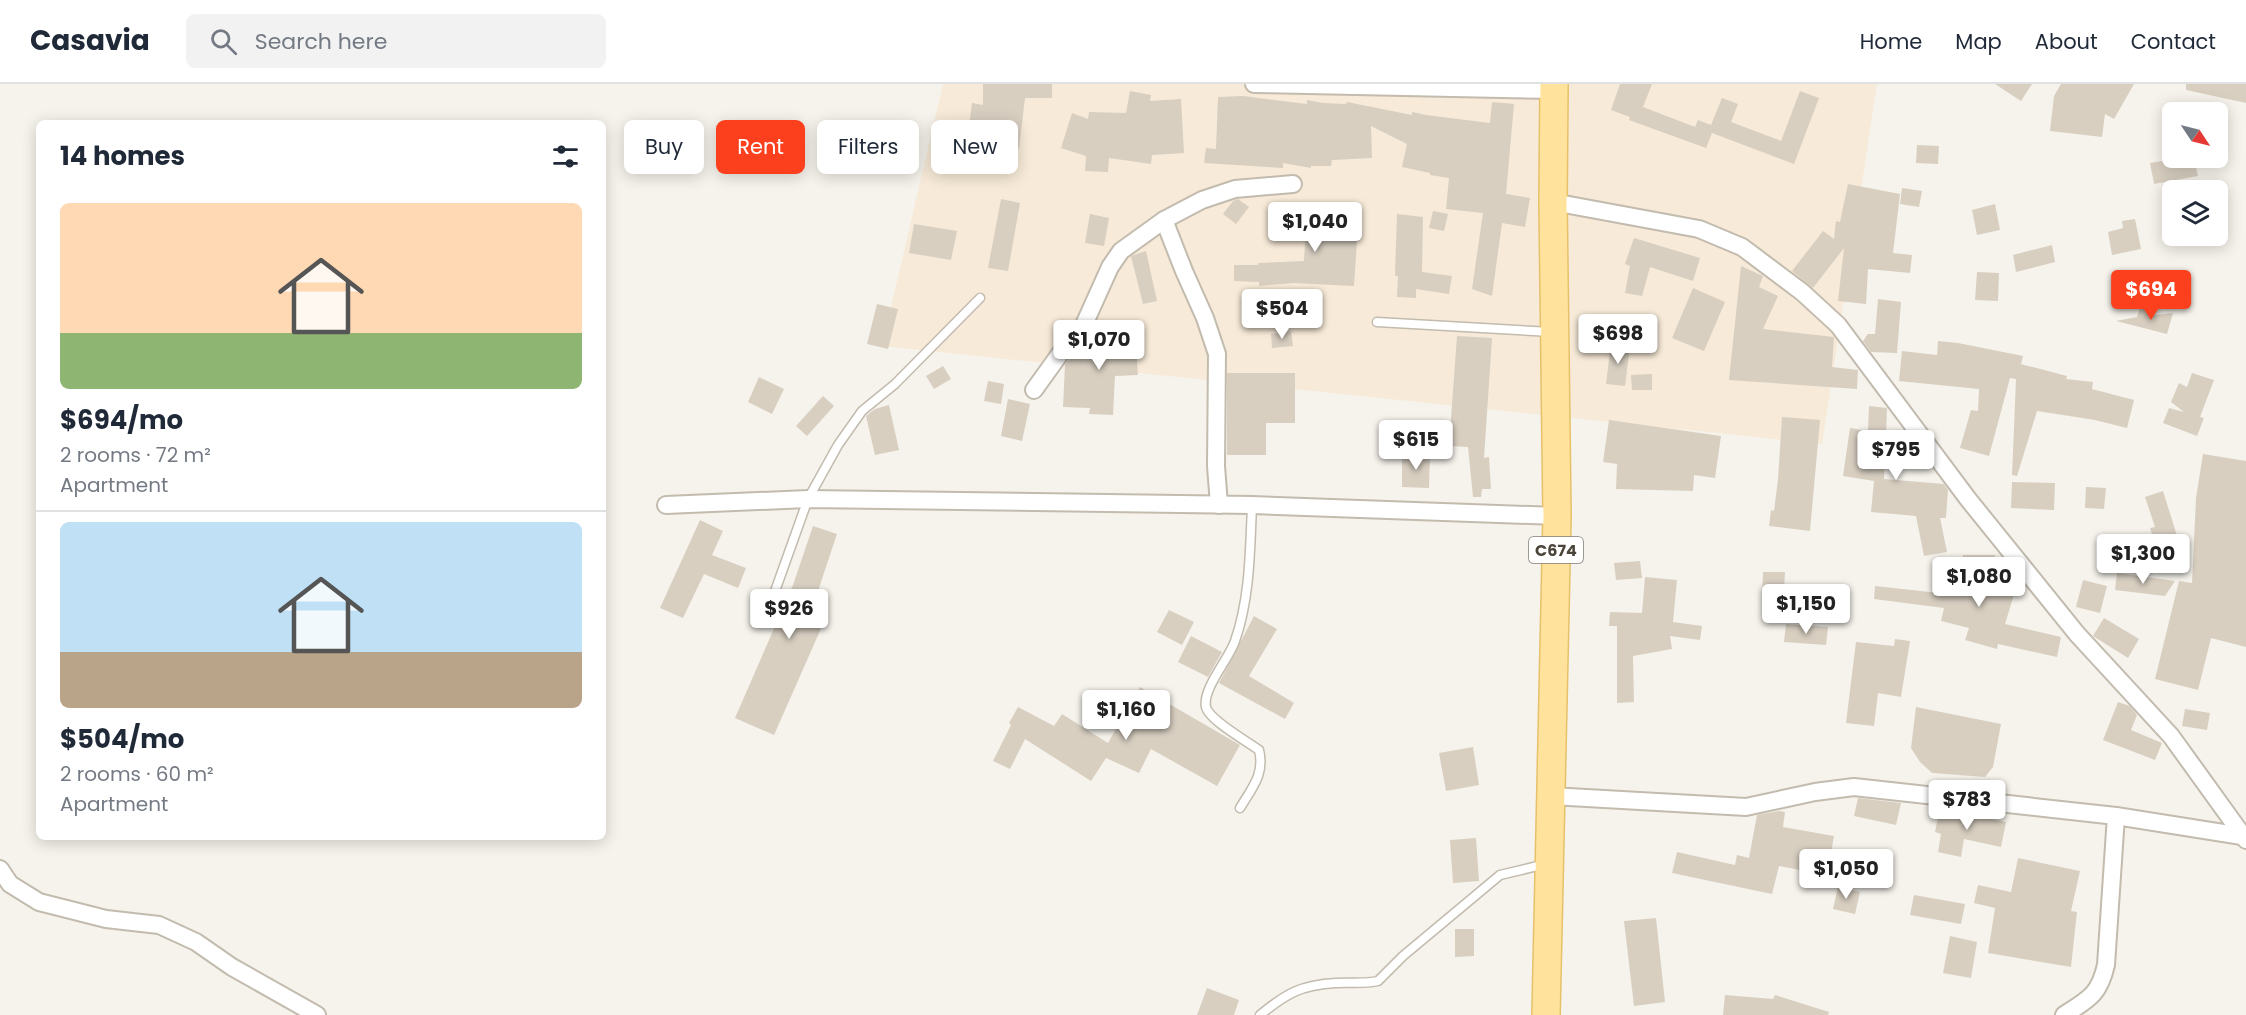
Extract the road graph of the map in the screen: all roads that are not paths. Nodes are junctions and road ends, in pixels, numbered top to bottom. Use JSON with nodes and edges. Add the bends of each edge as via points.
{"nodes":[{"id":1,"x":1254,"y":84,"type":"edge"},
{"id":2,"x":1554,"y":87,"type":"edge"},
{"id":3,"x":1293,"y":184,"type":"dead end"},
{"id":4,"x":1553,"y":202,"type":"junction"},
{"id":5,"x":1164,"y":220,"type":"junction"},
{"id":6,"x":980,"y":298,"type":"dead end"},
{"id":7,"x":1377,"y":322,"type":"dead end"},
{"id":8,"x":1555,"y":332,"type":"junction"},
{"id":9,"x":1034,"y":390,"type":"dead end"},
{"id":10,"x":808,"y":499,"type":"junction"},
{"id":11,"x":666,"y":505,"type":"dead end"},
{"id":12,"x":1219,"y":505,"type":"junction"},
{"id":13,"x":1252,"y":506,"type":"junction"},
{"id":14,"x":1557,"y":516,"type":"junction"},
{"id":15,"x":764,"y":622,"type":"dead end"},
{"id":16,"x":1551,"y":796,"type":"junction"},
{"id":17,"x":1240,"y":808,"type":"dead end"},
{"id":18,"x":2116,"y":816,"type":"junction"},
{"id":19,"x":2244,"y":838,"type":"edge"},
{"id":20,"x":1550,"y":863,"type":"junction"},
{"id":21,"x":0,"y":869,"type":"edge"},
{"id":22,"x":317,"y":1015,"type":"edge"},
{"id":23,"x":1260,"y":1015,"type":"edge"},
{"id":24,"x":1546,"y":1015,"type":"edge"},
{"id":25,"x":2064,"y":1015,"type":"edge"}],
"edges":[{"from":1,"to":2,"type":"street"},
{"from":2,"to":4,"type":"main road","number":"C674"},
{"from":3,"to":5,"type":"street","via":[[1235,189],[1202,200]]},
{"from":4,"to":8,"type":"main road","number":"C674"},
{"from":4,"to":19,"type":"street","via":[[1699,229],[1742,247],[1802,292],[1838,326],[1968,500],[2077,634],[2171,736]]},
{"from":5,"to":9,"type":"street","via":[[1121,251],[1083,327]]},
{"from":5,"to":12,"type":"street","via":[[1217,354]]},
{"from":6,"to":10,"type":"lane","via":[[895,384],[862,411]]},
{"from":7,"to":8,"type":"lane"},
{"from":8,"to":14,"type":"main road","number":"C674"},
{"from":10,"to":11,"type":"street"},
{"from":10,"to":12,"type":"street"},
{"from":10,"to":15,"type":"lane"},
{"from":12,"to":13,"type":"street"},
{"from":13,"to":14,"type":"street"},
{"from":13,"to":17,"type":"lane","via":[[1244,609],[1234,643],[1206,699],[1208,712],[1259,750],[1262,762],[1258,776]]},
{"from":14,"to":16,"type":"main road","number":"C674"},
{"from":16,"to":18,"type":"street","via":[[1746,807],[1854,787]]},
{"from":16,"to":20,"type":"main road","number":"C674"},
{"from":18,"to":19,"type":"street"},
{"from":18,"to":25,"type":"street","via":[[2102,984]]},
{"from":20,"to":23,"type":"lane","via":[[1500,875],[1378,981],[1298,988]]},
{"from":20,"to":24,"type":"main road","number":"C674"},
{"from":21,"to":22,"type":"street","via":[[10,884],[39,902],[106,919],[159,925],[196,942]]}]}
